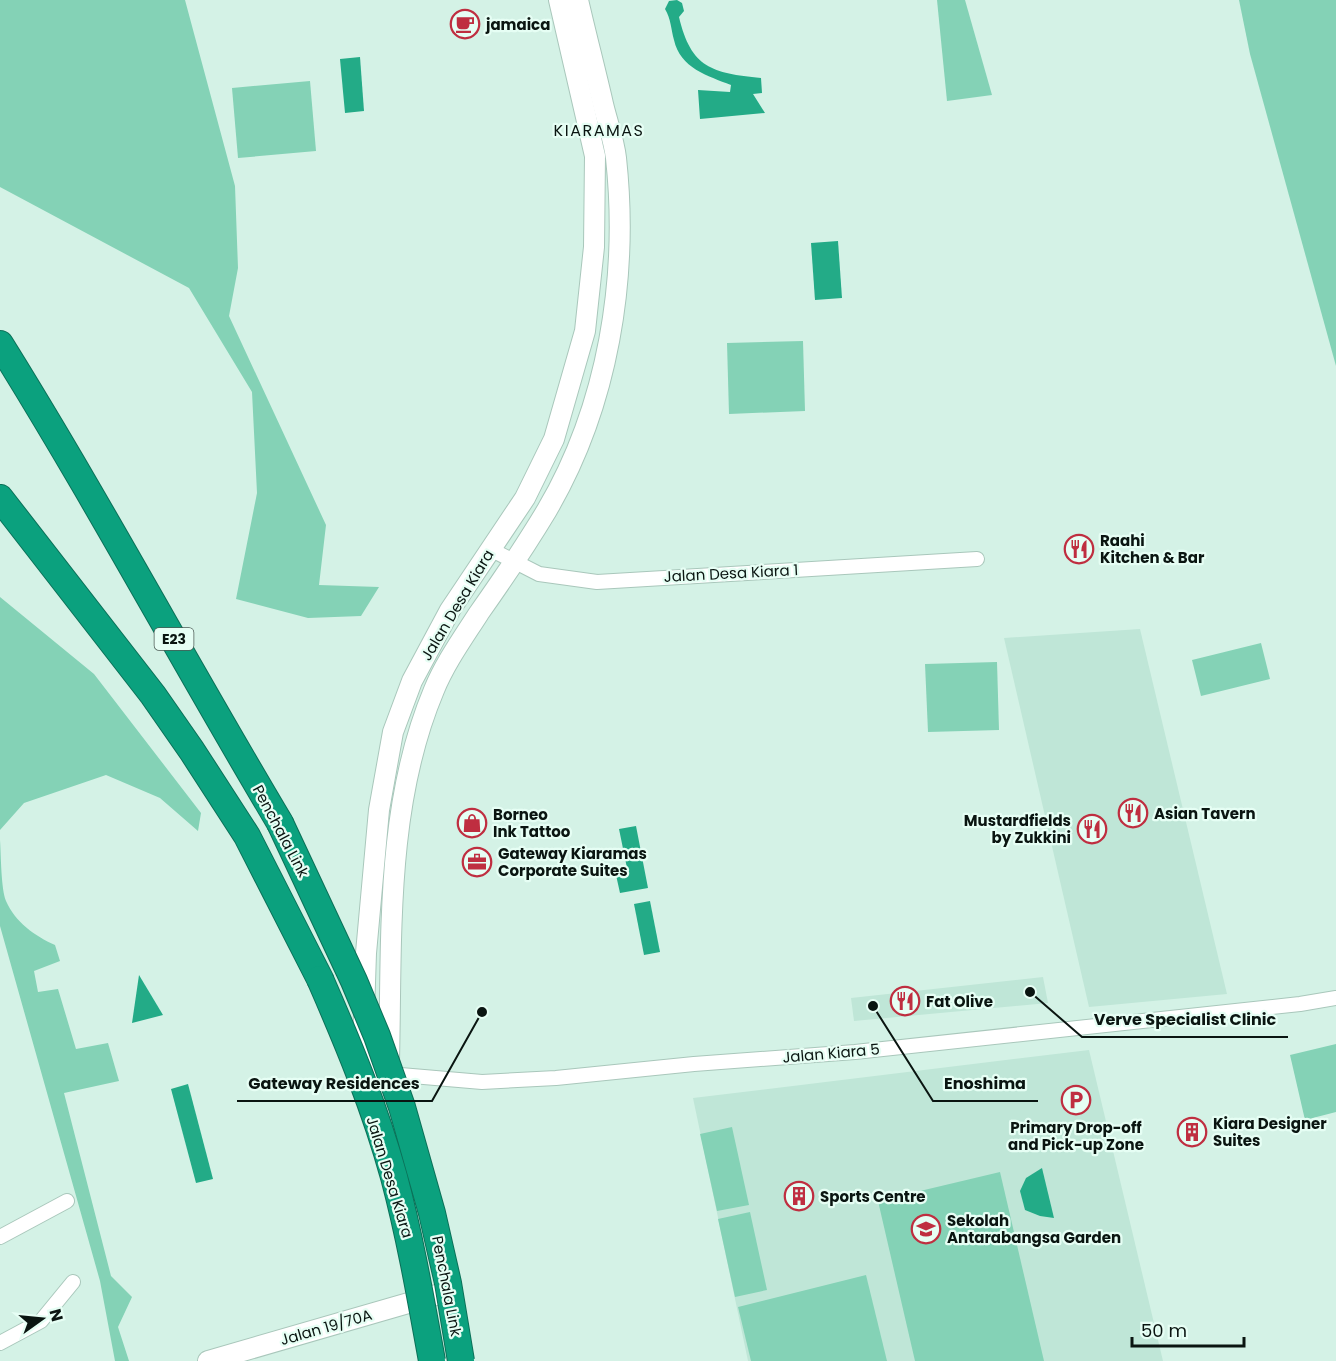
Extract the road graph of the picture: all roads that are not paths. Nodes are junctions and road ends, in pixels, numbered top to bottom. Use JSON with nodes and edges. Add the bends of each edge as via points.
{"nodes":[{"id":1,"x":559,"y":0,"type":"edge"},
{"id":2,"x":578,"y":0,"type":"edge"},
{"id":3,"x":0,"y":344,"type":"edge"},
{"id":4,"x":0,"y":498,"type":"edge"},
{"id":5,"x":490,"y":549,"type":"junction"},
{"id":6,"x":977,"y":559,"type":"dead end"},
{"id":7,"x":514,"y":562,"type":"junction"},
{"id":8,"x":320,"y":979,"type":"junction"},
{"id":9,"x":1336,"y":998,"type":"edge"},
{"id":10,"x":361,"y":1068,"type":"junction"},
{"id":11,"x":389,"y":1074,"type":"junction"},
{"id":12,"x":67,"y":1201,"type":"dead end"},
{"id":13,"x":0,"y":1237,"type":"edge"},
{"id":14,"x":73,"y":1282,"type":"dead end"},
{"id":15,"x":435,"y":1295,"type":"junction"},
{"id":16,"x":0,"y":1343,"type":"edge"},
{"id":17,"x":210,"y":1361,"type":"edge"},
{"id":18,"x":420,"y":1361,"type":"edge"},
{"id":19,"x":432,"y":1361,"type":"edge"},
{"id":20,"x":439,"y":1361,"type":"edge"},
{"id":21,"x":455,"y":1361,"type":"edge"},
{"id":22,"x":461,"y":1361,"type":"edge"}],
"edges":[{"from":1,"to":5,"type":"main road","name":"Jalan Desa Kiara","via":[[595,156],[594,247],[585,332],[554,439],[525,498]]},
{"from":2,"to":7,"type":"main road","name":"Jalan Desa Kiara","via":[[615,155],[620,211],[617,291],[605,363],[578,451]]},
{"from":3,"to":22,"type":"highway","name":"Penchala Link","number":"E23","bridge":true,"via":[[280,823],[354,981],[402,1107],[432,1213]]},
{"from":4,"to":8,"type":"highway","via":[[153,695],[247,836]]},
{"from":5,"to":7,"type":"street","name":"Jalan Desa Kiara 1"},
{"from":5,"to":10,"type":"main road","name":"Jalan Desa Kiara","via":[[423,660],[393,732],[378,822]]},
{"from":6,"to":7,"type":"street","name":"Jalan Desa Kiara 1","via":[[597,582],[539,574]]},
{"from":7,"to":11,"type":"main road","name":"Jalan Desa Kiara","via":[[438,681],[414,750],[402,802],[396,856]]},
{"from":8,"to":18,"type":"highway","bridge":true,"via":[[387,1197]]},
{"from":8,"to":19,"type":"highway","bridge":true,"via":[[348,1041],[394,1178]]},
{"from":9,"to":11,"type":"street","name":"Jalan Kiara 5","via":[[867,1051],[594,1075],[482,1082]]},
{"from":10,"to":11,"type":"street","name":"Jalan Kiara 5"},
{"from":10,"to":15,"type":"main road","name":"Jalan Desa Kiara","via":[[377,1138]]},
{"from":11,"to":15,"type":"main road","name":"Jalan Desa Kiara"},
{"from":12,"to":13,"type":"street"},
{"from":14,"to":16,"type":"street","via":[[41,1321]]},
{"from":15,"to":17,"type":"main road","name":"Jalan 19/70A"},
{"from":15,"to":20,"type":"main road","name":"Jalan Desa Kiara"},
{"from":15,"to":21,"type":"main road","name":"Jalan Desa Kiara"}]}
